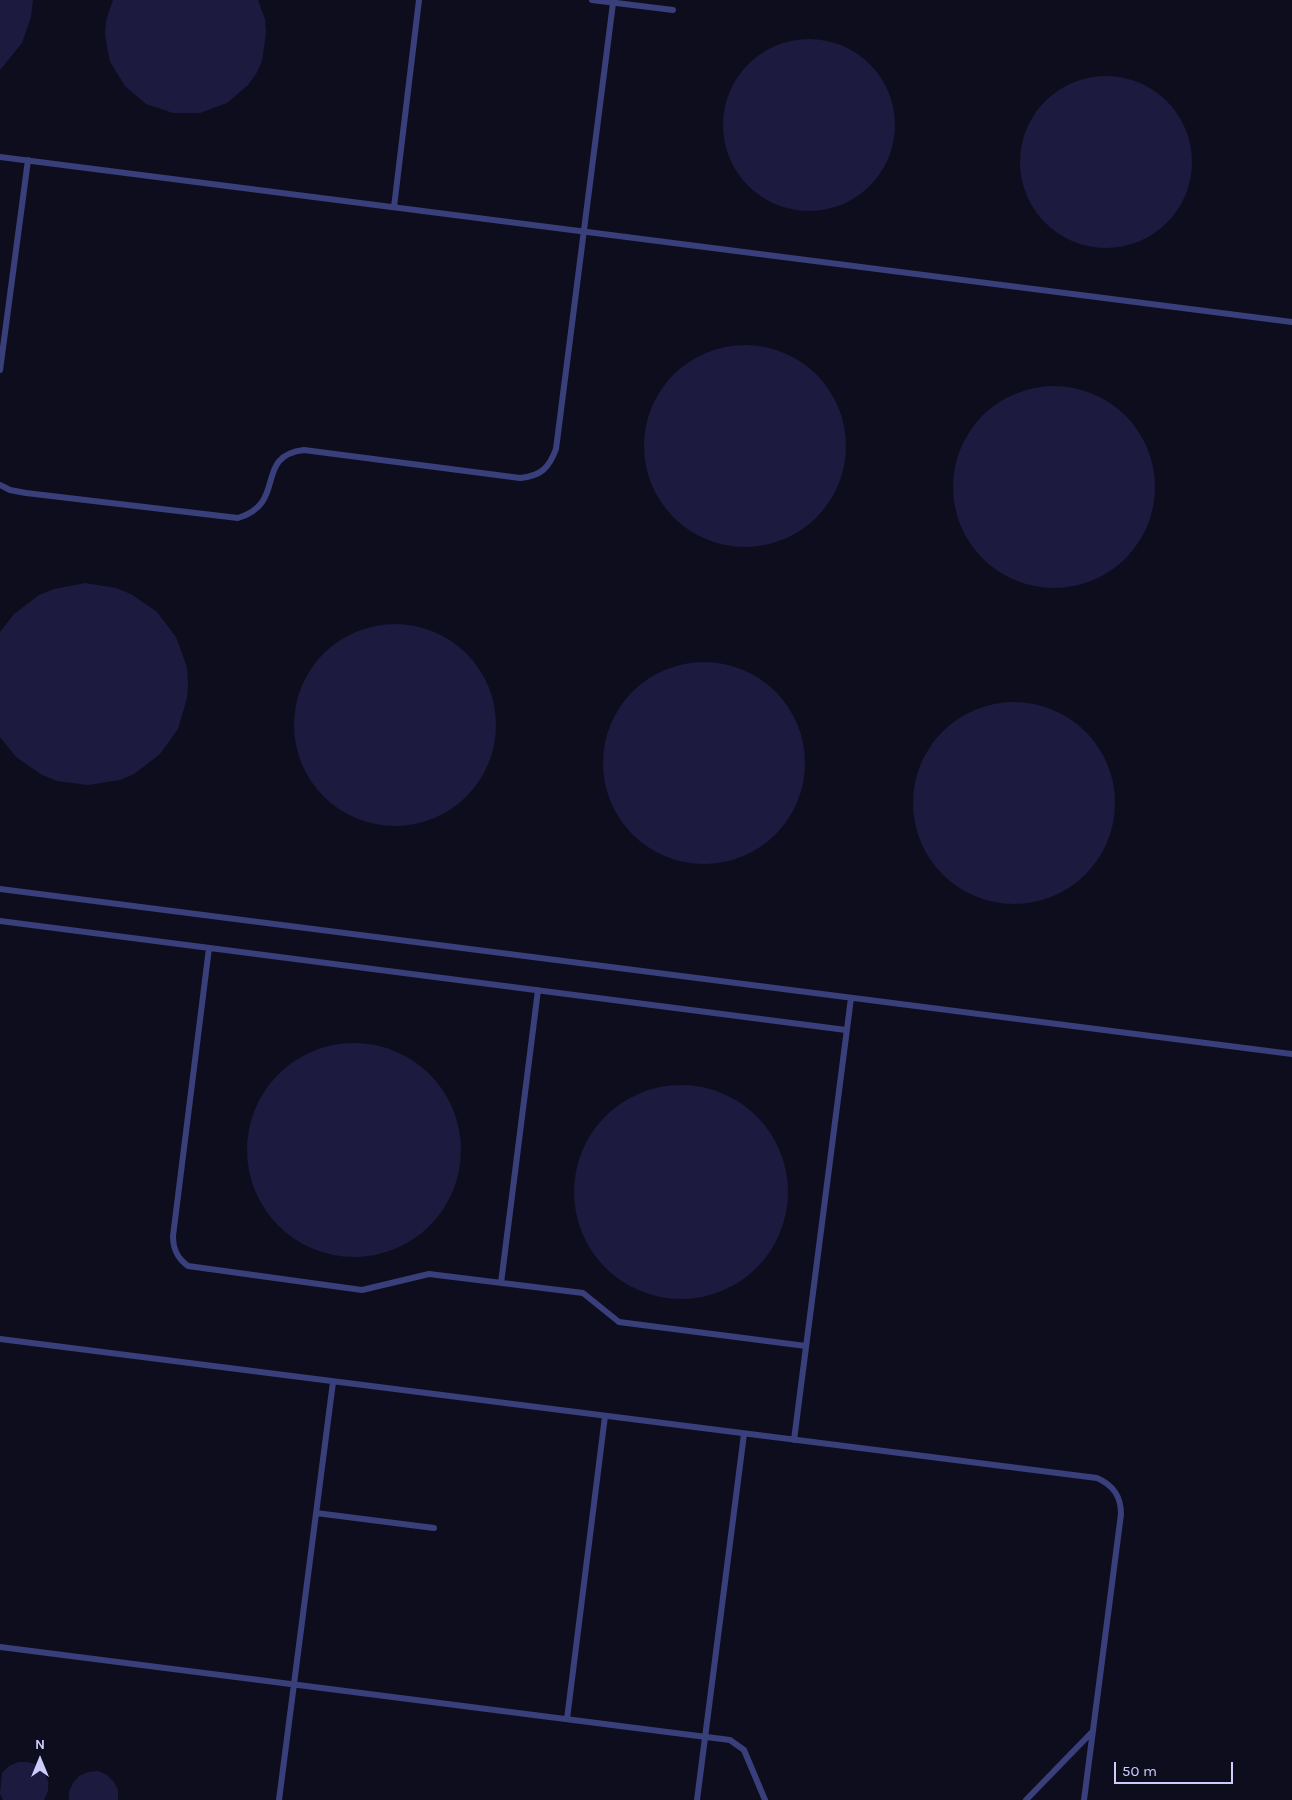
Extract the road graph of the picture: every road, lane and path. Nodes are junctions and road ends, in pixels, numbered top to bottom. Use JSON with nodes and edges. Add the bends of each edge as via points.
{"nodes":[{"id":1,"x":419,"y":0,"type":"edge"},
{"id":2,"x":592,"y":0,"type":"edge"},
{"id":3,"x":613,"y":3,"type":"junction"},
{"id":4,"x":673,"y":10,"type":"dead end"},
{"id":5,"x":0,"y":156,"type":"edge"},
{"id":6,"x":28,"y":160,"type":"junction"},
{"id":7,"x":394,"y":207,"type":"junction"},
{"id":8,"x":584,"y":232,"type":"junction"},
{"id":9,"x":1292,"y":322,"type":"edge"},
{"id":10,"x":0,"y":370,"type":"edge"},
{"id":11,"x":0,"y":485,"type":"edge"},
{"id":12,"x":0,"y":889,"type":"edge"},
{"id":13,"x":0,"y":921,"type":"edge"},
{"id":14,"x":209,"y":948,"type":"junction"},
{"id":15,"x":538,"y":990,"type":"junction"},
{"id":16,"x":850,"y":998,"type":"junction"},
{"id":17,"x":846,"y":1030,"type":"junction"},
{"id":18,"x":1292,"y":1054,"type":"edge"},
{"id":19,"x":501,"y":1283,"type":"junction"},
{"id":20,"x":0,"y":1339,"type":"edge"},
{"id":21,"x":806,"y":1346,"type":"junction"},
{"id":22,"x":333,"y":1382,"type":"junction"},
{"id":23,"x":606,"y":1416,"type":"junction"},
{"id":24,"x":316,"y":1513,"type":"junction"},
{"id":25,"x":434,"y":1528,"type":"dead end"},
{"id":26,"x":0,"y":1648,"type":"edge"},
{"id":27,"x":294,"y":1685,"type":"junction"},
{"id":28,"x":567,"y":1719,"type":"junction"},
{"id":29,"x":1093,"y":1731,"type":"junction"},
{"id":30,"x":705,"y":1737,"type":"junction"},
{"id":31,"x":279,"y":1800,"type":"edge"},
{"id":32,"x":697,"y":1800,"type":"edge"},
{"id":33,"x":765,"y":1800,"type":"edge"},
{"id":34,"x":1026,"y":1800,"type":"edge"},
{"id":35,"x":1084,"y":1800,"type":"edge"}],
"edges":[{"from":1,"to":7,"type":"lane"},
{"from":2,"to":3,"type":"lane"},
{"from":3,"to":4,"type":"lane"},
{"from":3,"to":8,"type":"lane"},
{"from":5,"to":6,"type":"lane"},
{"from":6,"to":7,"type":"lane"},
{"from":6,"to":10,"type":"lane"},
{"from":7,"to":8,"type":"lane"},
{"from":8,"to":9,"type":"lane"},
{"from":8,"to":11,"type":"lane","via":[[556,449],[544,471],[534,477],[292,451],[283,456],[275,467],[264,503],[252,514],[238,518],[26,493]]},
{"from":12,"to":16,"type":"lane"},
{"from":13,"to":14,"type":"lane"},
{"from":14,"to":15,"type":"lane"},
{"from":14,"to":19,"type":"lane","via":[[173,1236],[174,1250],[182,1262],[195,1268],[362,1290],[429,1274]]},
{"from":15,"to":17,"type":"lane"},
{"from":15,"to":19,"type":"lane"},
{"from":16,"to":17,"type":"lane"},
{"from":16,"to":18,"type":"lane"},
{"from":17,"to":21,"type":"lane"},
{"from":19,"to":21,"type":"lane","via":[[583,1293],[620,1322]]},
{"from":20,"to":22,"type":"lane"},
{"from":21,"to":30,"type":"lane","via":[[794,1440],[744,1434]]},
{"from":22,"to":23,"type":"lane"},
{"from":22,"to":24,"type":"lane"},
{"from":23,"to":28,"type":"lane"},
{"from":23,"to":29,"type":"lane","via":[[1104,1481],[1119,1498],[1120,1514]]},
{"from":24,"to":25,"type":"lane"},
{"from":24,"to":27,"type":"lane"},
{"from":26,"to":27,"type":"lane"},
{"from":27,"to":28,"type":"lane"},
{"from":27,"to":31,"type":"lane"},
{"from":28,"to":30,"type":"lane"},
{"from":29,"to":34,"type":"lane"},
{"from":29,"to":35,"type":"lane"},
{"from":30,"to":32,"type":"lane"},
{"from":30,"to":33,"type":"lane","via":[[730,1740],[740,1745]]}]}
